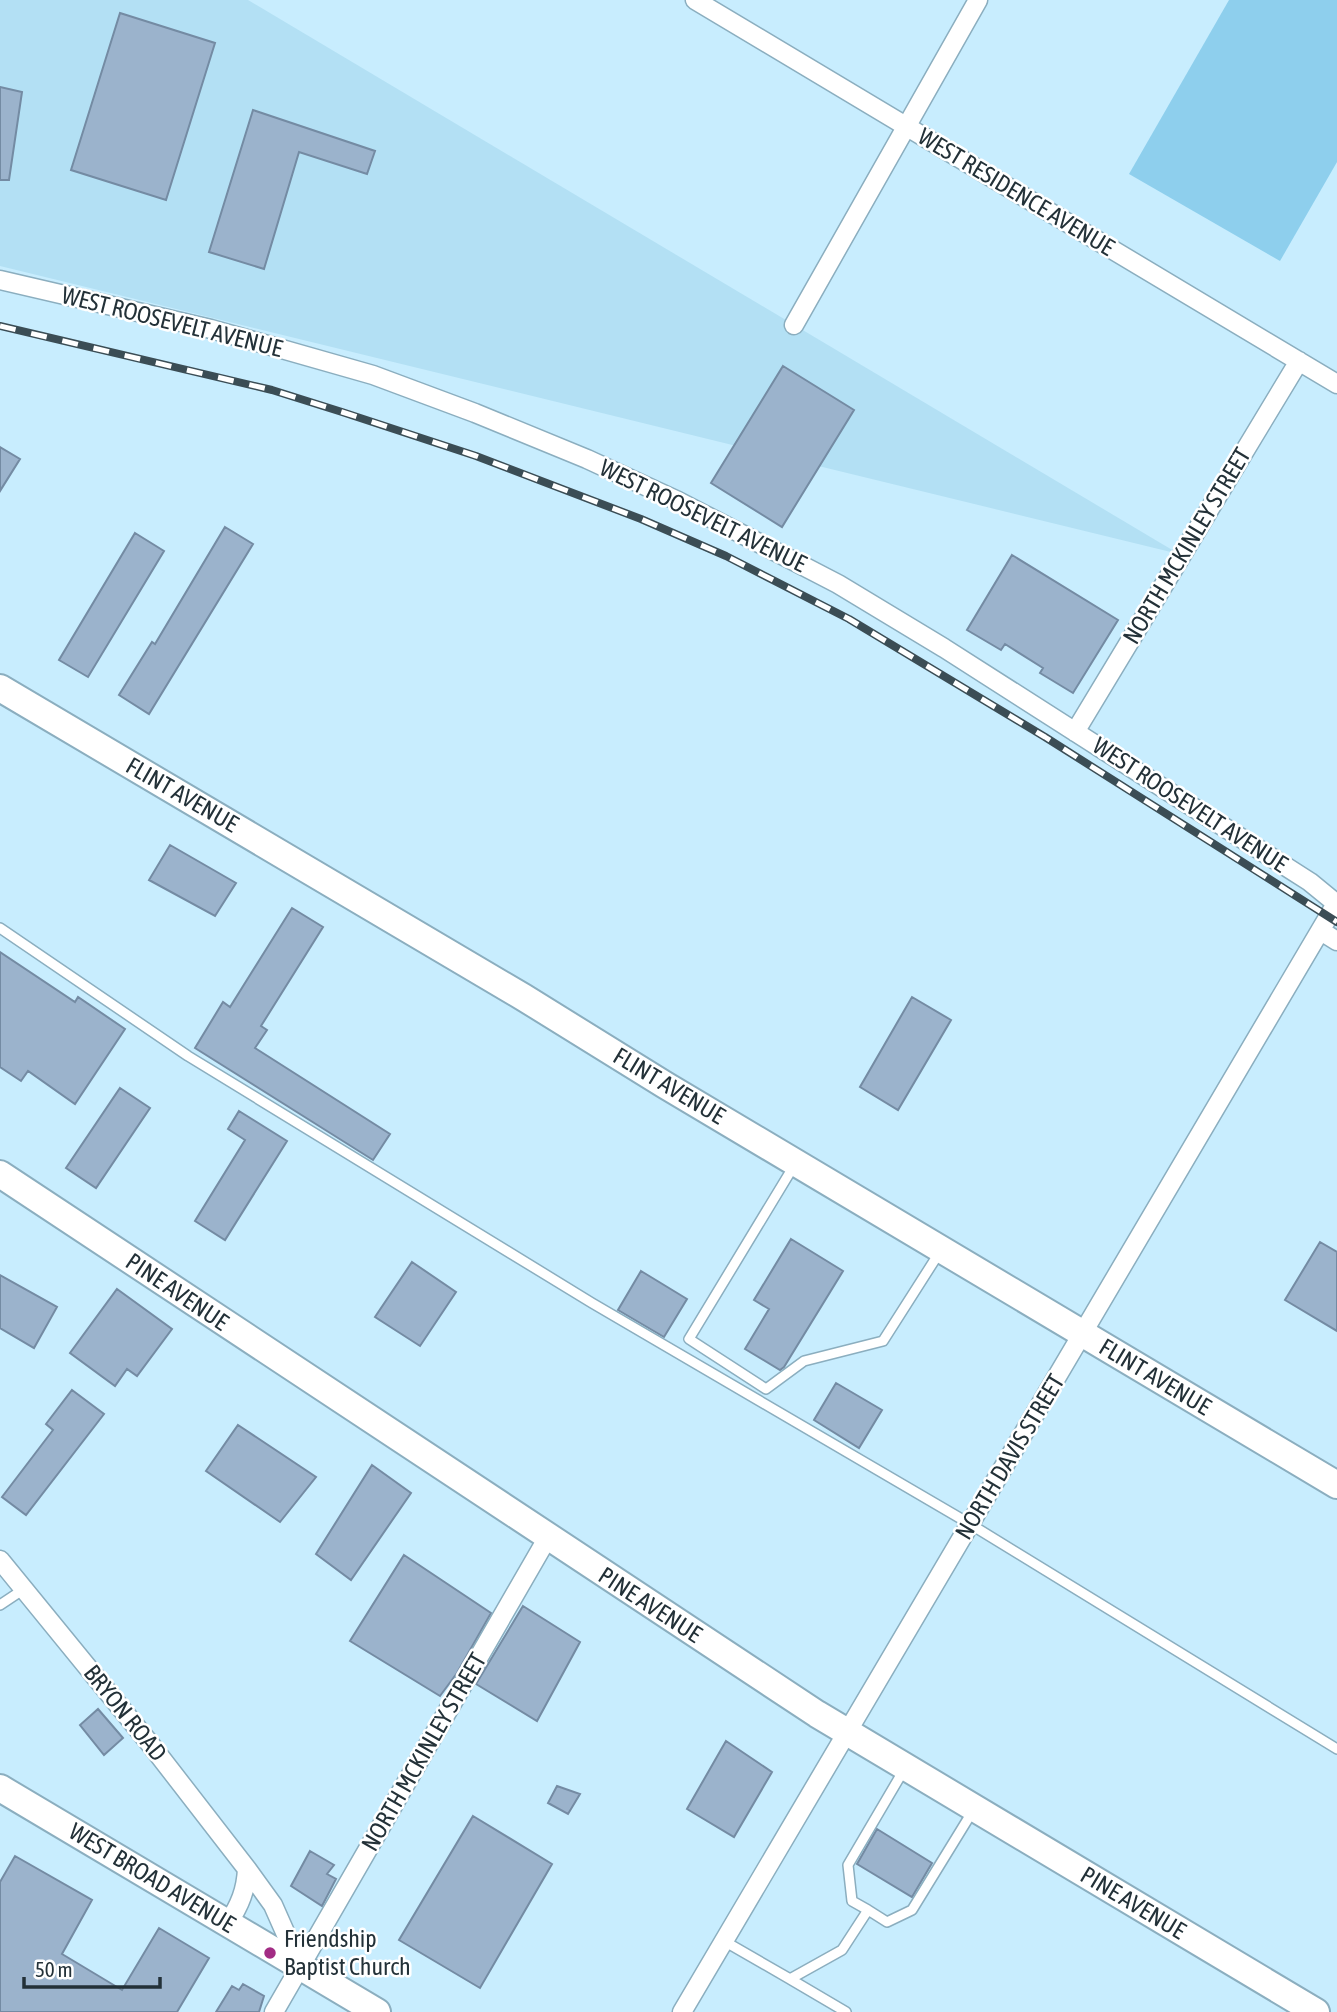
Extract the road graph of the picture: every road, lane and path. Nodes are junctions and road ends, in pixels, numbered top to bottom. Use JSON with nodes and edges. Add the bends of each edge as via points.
{"nodes":[{"id":1,"x":695,"y":0,"type":"edge"},
{"id":2,"x":978,"y":0,"type":"edge"},
{"id":3,"x":905,"y":126,"type":"junction"},
{"id":4,"x":0,"y":280,"type":"edge"},
{"id":5,"x":794,"y":325,"type":"dead end"},
{"id":6,"x":1299,"y":361,"type":"junction"},
{"id":7,"x":1337,"y":384,"type":"edge"},
{"id":8,"x":0,"y":688,"type":"edge"},
{"id":9,"x":1075,"y":732,"type":"junction"},
{"id":10,"x":1337,"y":903,"type":"edge"},
{"id":11,"x":0,"y":928,"type":"edge"},
{"id":12,"x":1321,"y":931,"type":"junction"},
{"id":13,"x":1337,"y":942,"type":"edge"},
{"id":14,"x":796,"y":1163,"type":"junction"},
{"id":15,"x":0,"y":1174,"type":"edge"},
{"id":16,"x":942,"y":1248,"type":"junction"},
{"id":17,"x":1082,"y":1333,"type":"junction"},
{"id":18,"x":1337,"y":1485,"type":"edge"},
{"id":19,"x":970,"y":1524,"type":"junction"},
{"id":20,"x":548,"y":1537,"type":"junction"},
{"id":21,"x":0,"y":1560,"type":"edge"},
{"id":22,"x":24,"y":1589,"type":"junction"},
{"id":23,"x":1,"y":1602,"type":"edge"},
{"id":24,"x":846,"y":1732,"type":"junction"},
{"id":25,"x":1337,"y":1749,"type":"edge"},
{"id":26,"x":906,"y":1766,"type":"junction"},
{"id":27,"x":0,"y":1787,"type":"edge"},
{"id":28,"x":975,"y":1808,"type":"junction"},
{"id":29,"x":247,"y":1869,"type":"junction"},
{"id":30,"x":868,"y":1910,"type":"junction"},
{"id":31,"x":228,"y":1923,"type":"junction"},
{"id":32,"x":724,"y":1941,"type":"junction"},
{"id":33,"x":300,"y":1966,"type":"junction"},
{"id":34,"x":790,"y":1979,"type":"junction"},
{"id":35,"x":274,"y":2012,"type":"edge"},
{"id":36,"x":377,"y":2012,"type":"edge"},
{"id":37,"x":682,"y":2012,"type":"edge"},
{"id":38,"x":846,"y":2012,"type":"edge"},
{"id":39,"x":1316,"y":2012,"type":"edge"}],
"edges":[{"from":1,"to":3,"type":"street","name":"WEST RESIDENCE AVENUE"},
{"from":2,"to":3,"type":"street"},
{"from":3,"to":5,"type":"street"},
{"from":3,"to":6,"type":"street","name":"WEST RESIDENCE AVENUE"},
{"from":4,"to":9,"type":"street","name":"WEST ROOSEVELT AVENUE","via":[[324,360],[562,449],[678,501],[838,584]]},
{"from":6,"to":7,"type":"street","name":"WEST RESIDENCE AVENUE"},
{"from":6,"to":9,"type":"street","name":"NORTH MCKINLEY STREET"},
{"from":8,"to":14,"type":"main road","name":"FLINT AVENUE","via":[[523,996]]},
{"from":9,"to":10,"type":"street","name":"WEST ROOSEVELT AVENUE"},
{"from":10,"to":12,"type":"street","name":"NORTH DAVIS STREET"},
{"from":11,"to":19,"type":"lane","via":[[188,1056],[592,1303]]},
{"from":12,"to":13,"type":"street"},
{"from":12,"to":17,"type":"street","name":"NORTH DAVIS STREET"},
{"from":14,"to":16,"type":"main road","name":"FLINT AVENUE"},
{"from":14,"to":16,"type":"lane","via":[[689,1339],[766,1389],[804,1362],[883,1341]]},
{"from":15,"to":20,"type":"main road","name":"PINE AVENUE"},
{"from":16,"to":17,"type":"main road","name":"FLINT AVENUE"},
{"from":17,"to":18,"type":"main road","name":"FLINT AVENUE"},
{"from":17,"to":19,"type":"street","name":"NORTH DAVIS STREET"},
{"from":19,"to":24,"type":"street","name":"NORTH DAVIS STREET"},
{"from":19,"to":25,"type":"lane"},
{"from":20,"to":24,"type":"main road","name":"PINE AVENUE"},
{"from":20,"to":33,"type":"street","name":"NORTH MCKINLEY STREET"},
{"from":21,"to":22,"type":"street","name":"BRYON ROAD"},
{"from":22,"to":23,"type":"lane"},
{"from":22,"to":29,"type":"street","name":"BRYON ROAD"},
{"from":24,"to":26,"type":"main road","name":"PINE AVENUE"},
{"from":24,"to":32,"type":"street","name":"NORTH DAVIS STREET"},
{"from":26,"to":28,"type":"main road","name":"PINE AVENUE"},
{"from":26,"to":30,"type":"lane","via":[[848,1865],[852,1901]]},
{"from":27,"to":31,"type":"main road","name":"WEST BROAD AVENUE"},
{"from":28,"to":30,"type":"lane","via":[[912,1910],[887,1922]]},
{"from":28,"to":39,"type":"main road","name":"PINE AVENUE"},
{"from":29,"to":31,"type":"street","via":[[246,1888]]},
{"from":29,"to":33,"type":"street","name":"BRYON ROAD","via":[[273,1905]]},
{"from":30,"to":34,"type":"lane","via":[[842,1950]]},
{"from":31,"to":33,"type":"main road","name":"WEST BROAD AVENUE"},
{"from":32,"to":34,"type":"lane"},
{"from":32,"to":37,"type":"street","name":"NORTH DAVIS STREET"},
{"from":33,"to":35,"type":"street","name":"NORTH MCKINLEY STREET"},
{"from":33,"to":36,"type":"main road","name":"WEST BROAD AVENUE"},
{"from":34,"to":38,"type":"lane"}]}
